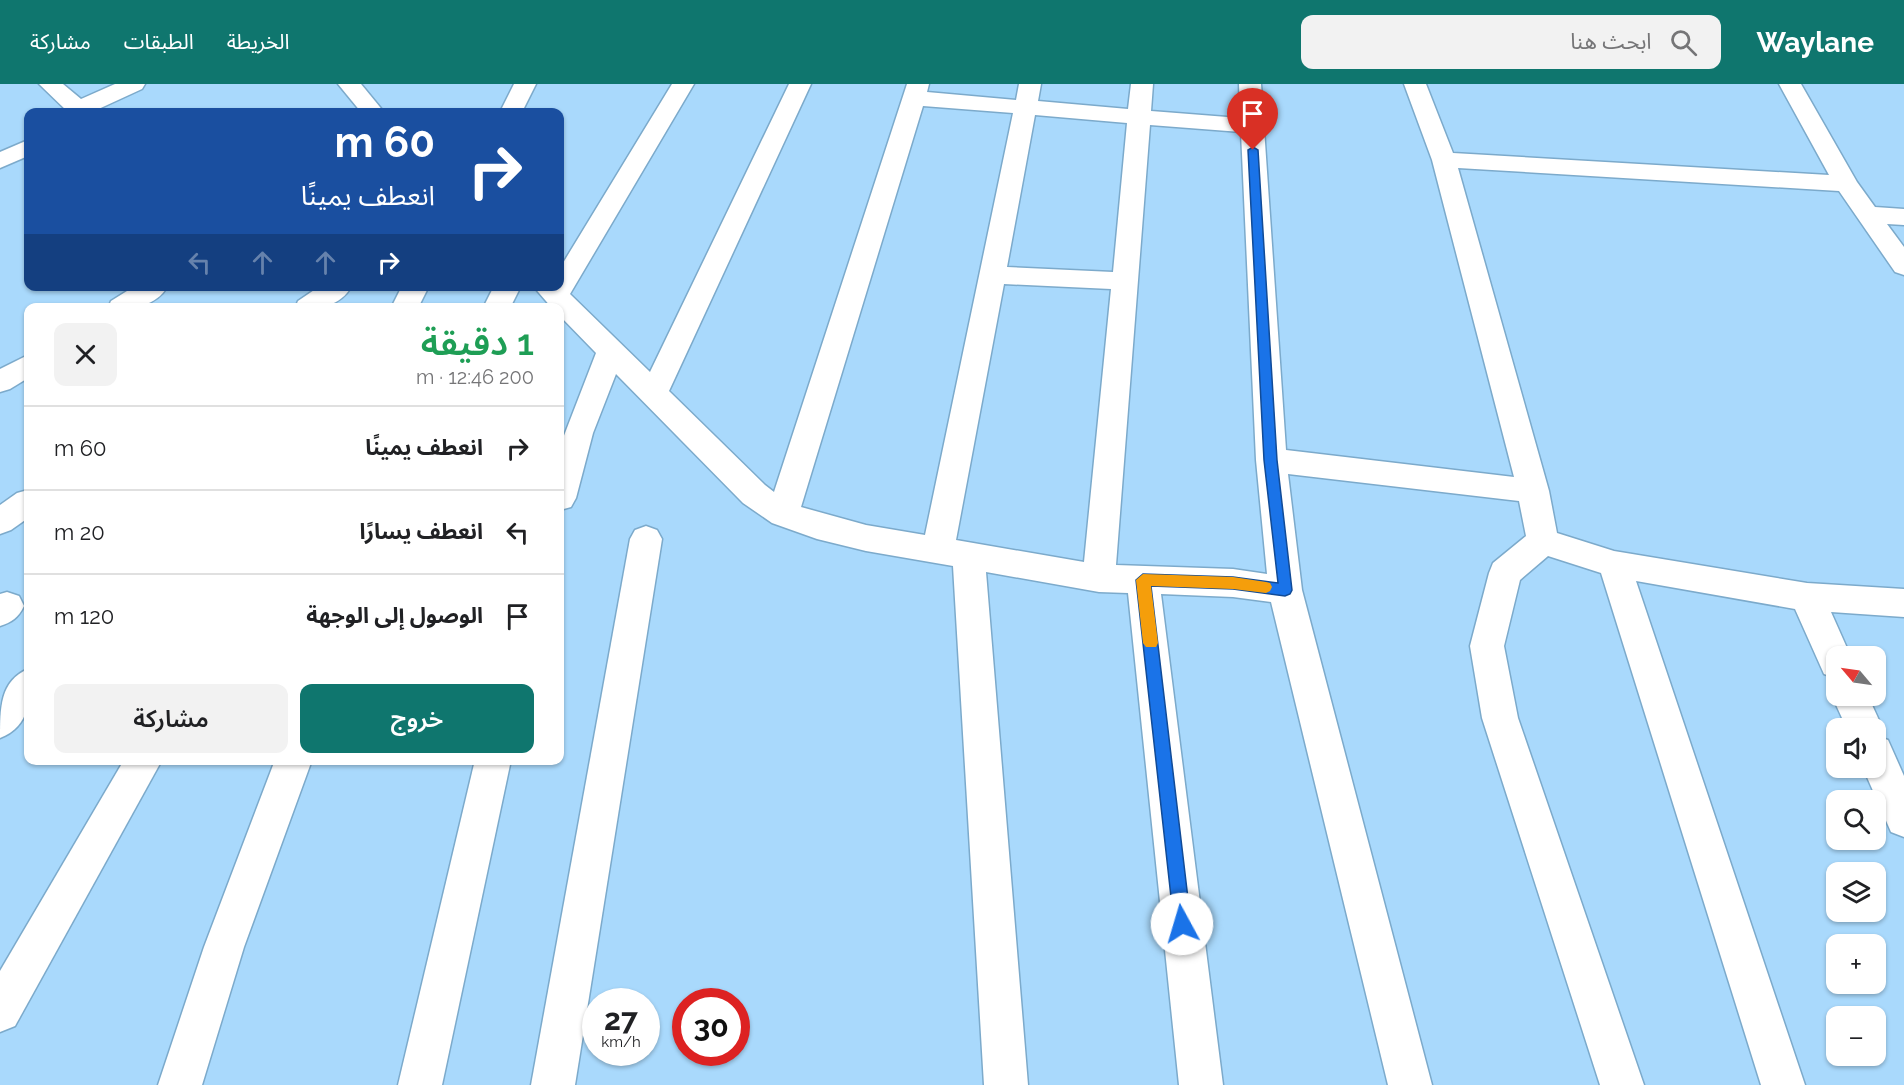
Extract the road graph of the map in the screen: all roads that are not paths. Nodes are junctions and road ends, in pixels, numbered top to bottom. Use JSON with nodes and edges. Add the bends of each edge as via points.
{"nodes":[{"id":1,"x":50,"y":84,"type":"edge"},
{"id":2,"x":134,"y":84,"type":"edge"},
{"id":3,"x":349,"y":84,"type":"edge"},
{"id":4,"x":525,"y":84,"type":"edge"},
{"id":5,"x":683,"y":84,"type":"edge"},
{"id":6,"x":800,"y":84,"type":"edge"},
{"id":7,"x":1142,"y":84,"type":"edge"},
{"id":8,"x":1250,"y":84,"type":"edge"},
{"id":9,"x":1415,"y":84,"type":"edge"},
{"id":10,"x":1790,"y":84,"type":"edge"},
{"id":11,"x":916,"y":91,"type":"edge"},
{"id":12,"x":1028,"y":95,"type":"edge"},
{"id":13,"x":77,"y":108,"type":"edge"},
{"id":14,"x":86,"y":108,"type":"edge"},
{"id":15,"x":370,"y":108,"type":"edge"},
{"id":16,"x":513,"y":108,"type":"edge"},
{"id":17,"x":1139,"y":116,"type":"junction"},
{"id":18,"x":1251,"y":126,"type":"junction"},
{"id":19,"x":24,"y":149,"type":"edge"},
{"id":20,"x":1444,"y":160,"type":"junction"},
{"id":21,"x":0,"y":161,"type":"edge"},
{"id":22,"x":1846,"y":184,"type":"junction"},
{"id":23,"x":1869,"y":215,"type":"junction"},
{"id":24,"x":1904,"y":217,"type":"edge"},
{"id":25,"x":1904,"y":266,"type":"edge"},
{"id":26,"x":564,"y":271,"type":"edge"},
{"id":27,"x":992,"y":275,"type":"junction"},
{"id":28,"x":1125,"y":281,"type":"junction"},
{"id":29,"x":147,"y":291,"type":"edge"},
{"id":30,"x":332,"y":291,"type":"edge"},
{"id":31,"x":551,"y":291,"type":"edge"},
{"id":32,"x":129,"y":303,"type":"edge"},
{"id":33,"x":315,"y":303,"type":"edge"},
{"id":34,"x":563,"y":303,"type":"edge"},
{"id":35,"x":564,"y":304,"type":"edge"},
{"id":36,"x":611,"y":352,"type":"junction"},
{"id":37,"x":24,"y":367,"type":"edge"},
{"id":38,"x":0,"y":382,"type":"edge"},
{"id":39,"x":654,"y":393,"type":"junction"},
{"id":40,"x":1270,"y":460,"type":"junction"},
{"id":41,"x":564,"y":484,"type":"edge"},
{"id":42,"x":1533,"y":491,"type":"junction"},
{"id":43,"x":24,"y":505,"type":"edge"},
{"id":44,"x":783,"y":514,"type":"junction"},
{"id":45,"x":0,"y":521,"type":"edge"},
{"id":46,"x":646,"y":539,"type":"dead end"},
{"id":47,"x":1543,"y":541,"type":"junction"},
{"id":48,"x":953,"y":553,"type":"junction"},
{"id":49,"x":1614,"y":564,"type":"junction"},
{"id":50,"x":1099,"y":578,"type":"junction"},
{"id":51,"x":1143,"y":580,"type":"junction"},
{"id":52,"x":1285,"y":590,"type":"junction"},
{"id":53,"x":1807,"y":597,"type":"junction"},
{"id":54,"x":1904,"y":603,"type":"edge"},
{"id":55,"x":1829,"y":646,"type":"edge"},
{"id":56,"x":24,"y":689,"type":"edge"},
{"id":57,"x":0,"y":722,"type":"edge"},
{"id":58,"x":141,"y":765,"type":"edge"},
{"id":59,"x":292,"y":765,"type":"edge"},
{"id":60,"x":492,"y":765,"type":"edge"},
{"id":61,"x":1886,"y":777,"type":"edge"},
{"id":62,"x":1904,"y":819,"type":"edge"},
{"id":63,"x":0,"y":1011,"type":"edge"},
{"id":64,"x":180,"y":1085,"type":"edge"},
{"id":65,"x":420,"y":1085,"type":"edge"},
{"id":66,"x":554,"y":1085,"type":"edge"},
{"id":67,"x":1006,"y":1085,"type":"edge"},
{"id":68,"x":1201,"y":1085,"type":"edge"},
{"id":69,"x":1410,"y":1085,"type":"edge"},
{"id":70,"x":1622,"y":1085,"type":"edge"},
{"id":71,"x":1783,"y":1085,"type":"edge"}],
"edges":[{"from":1,"to":13,"type":"street"},
{"from":2,"to":14,"type":"street"},
{"from":3,"to":15,"type":"street"},
{"from":4,"to":16,"type":"street"},
{"from":5,"to":26,"type":"street"},
{"from":6,"to":39,"type":"street"},
{"from":7,"to":17,"type":"street"},
{"from":8,"to":18,"type":"street"},
{"from":9,"to":20,"type":"street"},
{"from":10,"to":22,"type":"street"},
{"from":11,"to":12,"type":"street"},
{"from":11,"to":44,"type":"street"},
{"from":12,"to":17,"type":"street"},
{"from":12,"to":27,"type":"street"},
{"from":17,"to":18,"type":"street"},
{"from":17,"to":28,"type":"street"},
{"from":18,"to":40,"type":"street"},
{"from":19,"to":21,"type":"street"},
{"from":20,"to":22,"type":"street"},
{"from":20,"to":42,"type":"street"},
{"from":22,"to":23,"type":"street"},
{"from":23,"to":24,"type":"street"},
{"from":23,"to":25,"type":"street"},
{"from":27,"to":28,"type":"street"},
{"from":27,"to":48,"type":"street"},
{"from":28,"to":50,"type":"street"},
{"from":29,"to":32,"type":"street"},
{"from":30,"to":33,"type":"street"},
{"from":31,"to":34,"type":"street"},
{"from":35,"to":36,"type":"street"},
{"from":36,"to":39,"type":"street"},
{"from":36,"to":41,"type":"street","via":[[578,433]]},
{"from":37,"to":38,"type":"street"},
{"from":39,"to":44,"type":"street","via":[[754,494]]},
{"from":40,"to":42,"type":"street"},
{"from":40,"to":52,"type":"street"},
{"from":42,"to":47,"type":"street"},
{"from":43,"to":45,"type":"street"},
{"from":44,"to":48,"type":"street","via":[[866,538]]},
{"from":46,"to":66,"type":"street"},
{"from":47,"to":49,"type":"street"},
{"from":47,"to":70,"type":"street","via":[[1505,573],[1487,646],[1500,718]]},
{"from":48,"to":50,"type":"street"},
{"from":48,"to":67,"type":"street"},
{"from":49,"to":53,"type":"street"},
{"from":49,"to":71,"type":"street"},
{"from":50,"to":51,"type":"street"},
{"from":51,"to":52,"type":"street","via":[[1233,583]]},
{"from":51,"to":68,"type":"street"},
{"from":52,"to":69,"type":"street"},
{"from":53,"to":54,"type":"street"},
{"from":53,"to":55,"type":"street"},
{"from":56,"to":57,"type":"street"},
{"from":58,"to":63,"type":"street"},
{"from":59,"to":64,"type":"street","via":[[224,947]]},
{"from":60,"to":65,"type":"street"},
{"from":61,"to":62,"type":"street"}]}
